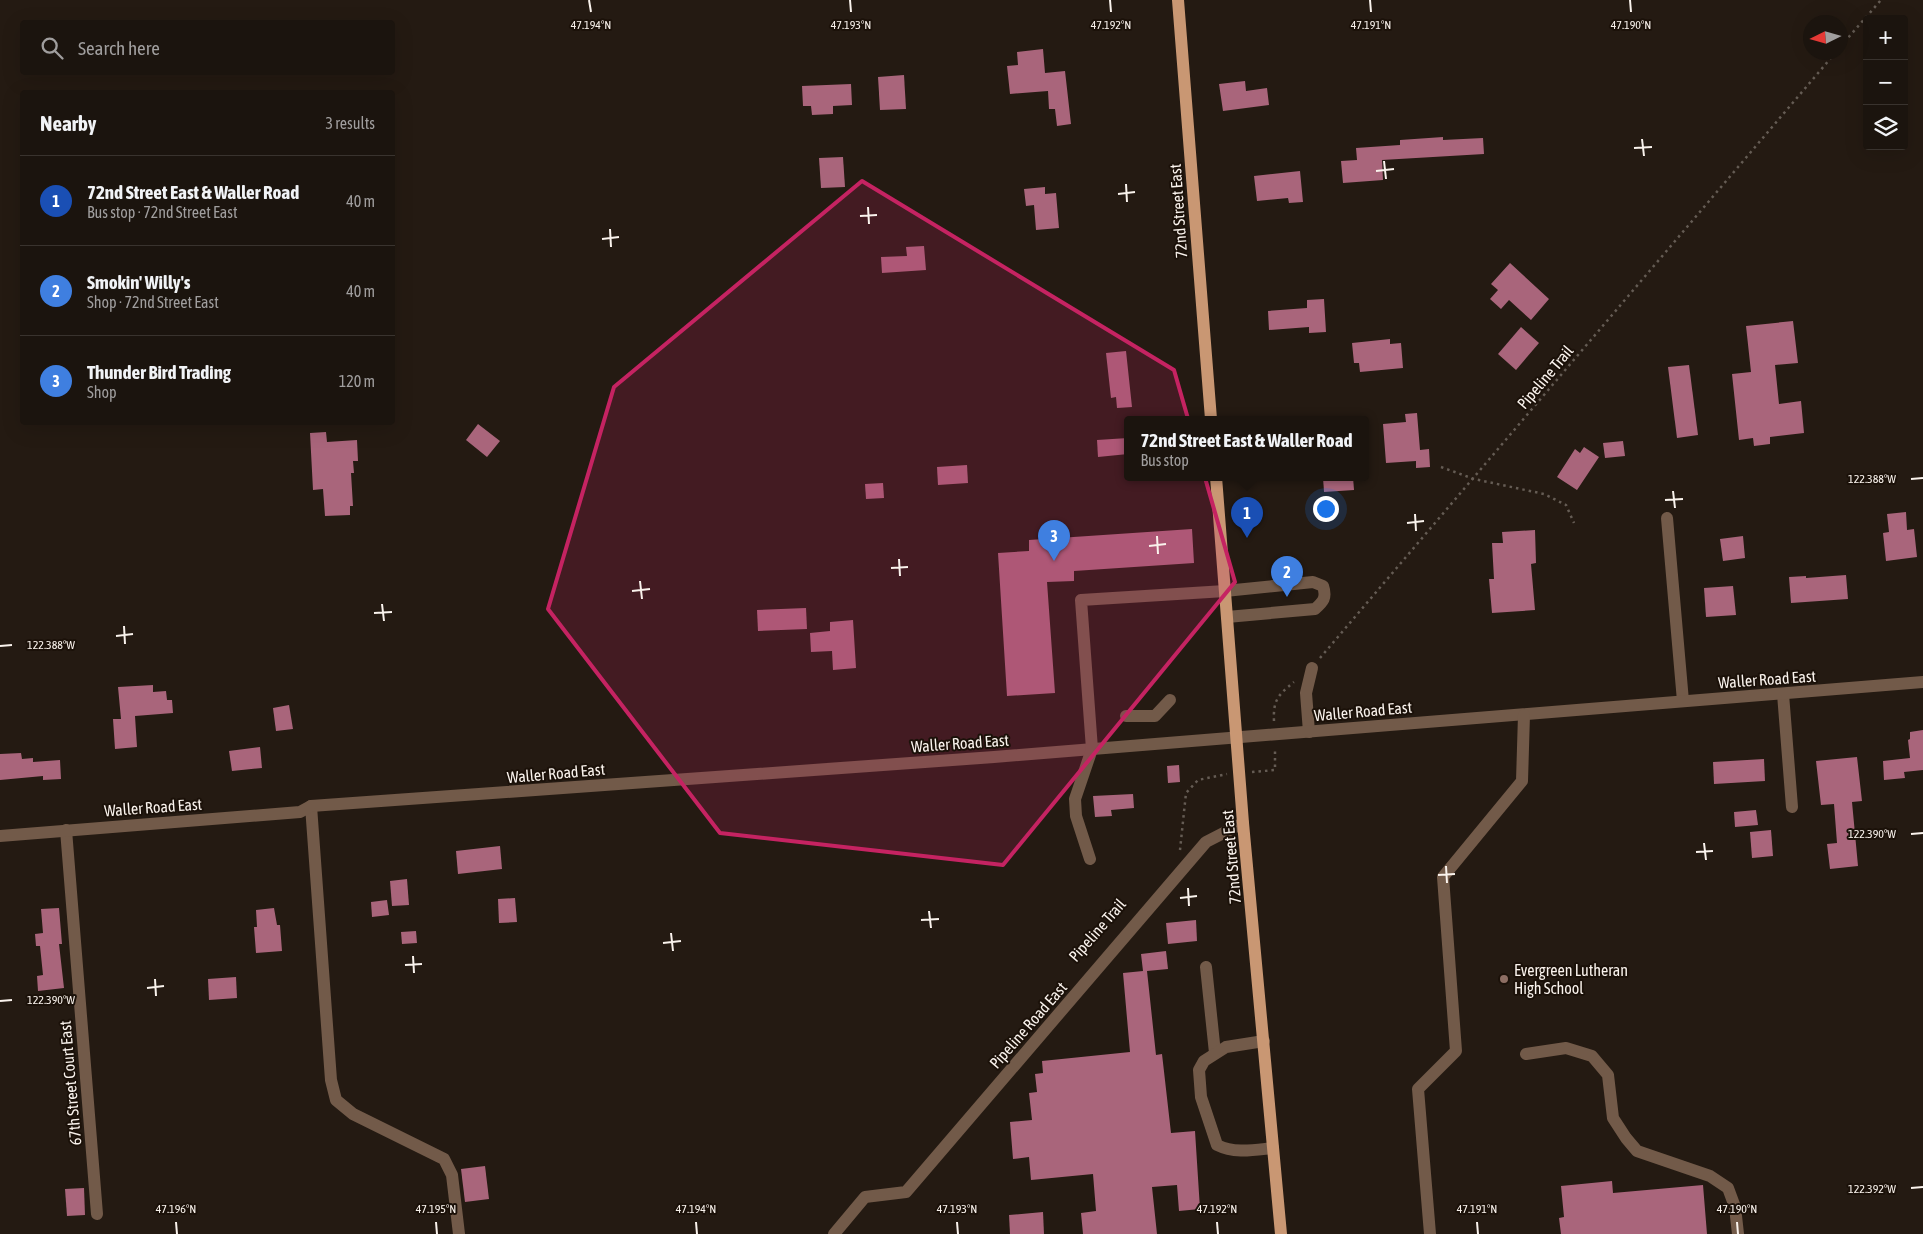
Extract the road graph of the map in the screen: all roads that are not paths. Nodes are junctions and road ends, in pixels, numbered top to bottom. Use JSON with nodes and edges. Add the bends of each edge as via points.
{"nodes":[{"id":1,"x":1178,"y":0,"type":"edge"},
{"id":2,"x":1211,"y":416,"type":"edge"},
{"id":3,"x":1216,"y":481,"type":"edge"},
{"id":4,"x":1667,"y":518,"type":"dead end"},
{"id":5,"x":1225,"y":592,"type":"junction"},
{"id":6,"x":1227,"y":617,"type":"junction"},
{"id":7,"x":1312,"y":668,"type":"road end"},
{"id":8,"x":1923,"y":682,"type":"edge"},
{"id":9,"x":1782,"y":694,"type":"junction"},
{"id":10,"x":1170,"y":700,"type":"dead end"},
{"id":11,"x":1683,"y":701,"type":"junction"},
{"id":12,"x":1524,"y":715,"type":"junction"},
{"id":13,"x":1126,"y":716,"type":"dead end"},
{"id":14,"x":1309,"y":732,"type":"junction"},
{"id":15,"x":1236,"y":736,"type":"junction"},
{"id":16,"x":1092,"y":749,"type":"junction"},
{"id":17,"x":311,"y":806,"type":"junction"},
{"id":18,"x":1792,"y":807,"type":"dead end"},
{"id":19,"x":1244,"y":822,"type":"junction"},
{"id":20,"x":66,"y":830,"type":"junction"},
{"id":21,"x":0,"y":836,"type":"edge"},
{"id":22,"x":1090,"y":859,"type":"dead end"},
{"id":23,"x":1206,"y":967,"type":"dead end"},
{"id":24,"x":1264,"y":1041,"type":"junction"},
{"id":25,"x":1215,"y":1054,"type":"junction"},
{"id":26,"x":1526,"y":1054,"type":"dead end"},
{"id":27,"x":1273,"y":1148,"type":"junction"},
{"id":28,"x":97,"y":1214,"type":"dead end"},
{"id":29,"x":459,"y":1234,"type":"edge"},
{"id":30,"x":834,"y":1234,"type":"edge"},
{"id":31,"x":1280,"y":1234,"type":"edge"},
{"id":32,"x":1430,"y":1234,"type":"edge"},
{"id":33,"x":1738,"y":1234,"type":"edge"}],
"edges":[{"from":1,"to":2,"type":"main road","name":"72nd Street East"},
{"from":3,"to":5,"type":"main road","name":"72nd Street East"},
{"from":4,"to":11,"type":"street"},
{"from":5,"to":6,"type":"main road","name":"72nd Street East"},
{"from":5,"to":6,"type":"street","via":[[1313,582],[1323,586],[1326,594],[1315,609]]},
{"from":5,"to":16,"type":"street","via":[[1081,600]]},
{"from":6,"to":15,"type":"main road","name":"72nd Street East"},
{"from":7,"to":14,"type":"street","via":[[1306,693]]},
{"from":8,"to":9,"type":"street","name":"Waller Road East"},
{"from":9,"to":11,"type":"street","name":"Waller Road East"},
{"from":9,"to":18,"type":"street"},
{"from":10,"to":13,"type":"street","via":[[1155,716]]},
{"from":11,"to":12,"type":"street","name":"Waller Road East"},
{"from":12,"to":14,"type":"street","name":"Waller Road East"},
{"from":12,"to":32,"type":"street","via":[[1522,781],[1443,877],[1456,1051],[1418,1089]]},
{"from":14,"to":15,"type":"street","name":"Waller Road East"},
{"from":15,"to":16,"type":"street","name":"Waller Road East"},
{"from":15,"to":19,"type":"main road","name":"72nd Street East"},
{"from":16,"to":17,"type":"street","name":"Waller Road East"},
{"from":16,"to":22,"type":"street","via":[[1075,799],[1076,816]]},
{"from":17,"to":20,"type":"street","name":"Waller Road East","via":[[300,812]]},
{"from":17,"to":29,"type":"street","via":[[331,1080],[336,1100],[353,1114],[444,1159],[452,1176]]},
{"from":19,"to":24,"type":"main road","name":"72nd Street East"},
{"from":19,"to":30,"type":"street","name":"Pipeline Road East","via":[[1206,842],[906,1192],[865,1197]]},
{"from":20,"to":21,"type":"street","name":"Waller Road East"},
{"from":20,"to":28,"type":"street","name":"67th Street Court East"},
{"from":23,"to":25,"type":"street"},
{"from":24,"to":25,"type":"street","via":[[1226,1047]]},
{"from":24,"to":27,"type":"main road","name":"72nd Street East"},
{"from":25,"to":27,"type":"street","via":[[1204,1061],[1199,1070],[1201,1097],[1217,1145],[1240,1151]]},
{"from":26,"to":33,"type":"street","via":[[1566,1048],[1592,1056],[1608,1075],[1613,1118],[1626,1138],[1637,1151],[1710,1176],[1728,1188],[1735,1207]]},
{"from":27,"to":31,"type":"main road","name":"72nd Street East"}]}
